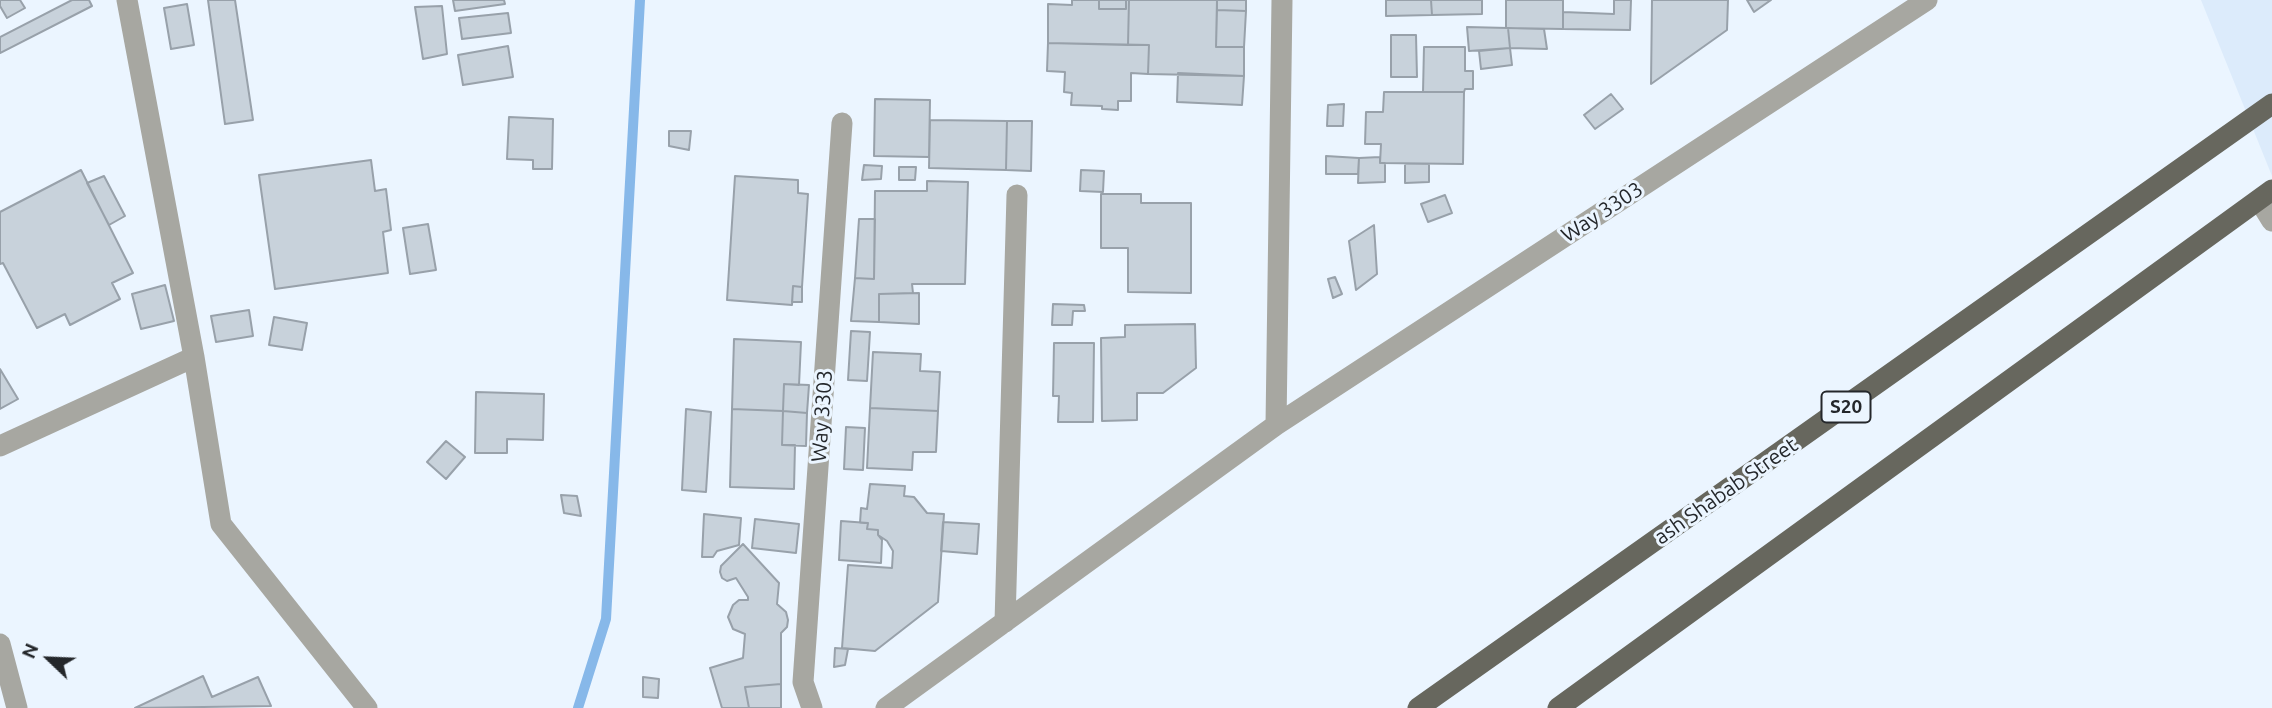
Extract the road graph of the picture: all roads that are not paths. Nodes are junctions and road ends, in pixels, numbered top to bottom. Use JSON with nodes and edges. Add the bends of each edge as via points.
{"nodes":[{"id":1,"x":127,"y":0,"type":"edge"},
{"id":2,"x":1282,"y":0,"type":"edge"},
{"id":3,"x":1927,"y":0,"type":"edge"},
{"id":4,"x":2272,"y":104,"type":"edge"},
{"id":5,"x":842,"y":123,"type":"dead end"},
{"id":6,"x":1017,"y":195,"type":"dead end"},
{"id":7,"x":2265,"y":195,"type":"edge"},
{"id":8,"x":2272,"y":221,"type":"edge"},
{"id":9,"x":194,"y":357,"type":"junction"},
{"id":10,"x":1276,"y":425,"type":"junction"},
{"id":11,"x":0,"y":446,"type":"edge"},
{"id":12,"x":1005,"y":622,"type":"junction"},
{"id":13,"x":0,"y":644,"type":"edge"},
{"id":14,"x":17,"y":708,"type":"edge"},
{"id":15,"x":367,"y":708,"type":"edge"},
{"id":16,"x":812,"y":708,"type":"edge"},
{"id":17,"x":886,"y":708,"type":"edge"},
{"id":18,"x":1419,"y":708,"type":"edge"},
{"id":19,"x":1558,"y":708,"type":"edge"}],
"edges":[{"from":1,"to":9,"type":"street"},
{"from":2,"to":10,"type":"street"},
{"from":3,"to":10,"type":"street","name":"Way 3303"},
{"from":4,"to":18,"type":"main road","name":"ash Shabab Street","number":"S20"},
{"from":5,"to":16,"type":"street","name":"Way 3303","via":[[803,682]]},
{"from":6,"to":12,"type":"street"},
{"from":7,"to":8,"type":"street"},
{"from":7,"to":19,"type":"main road"},
{"from":9,"to":11,"type":"street"},
{"from":9,"to":15,"type":"street","via":[[222,524]]},
{"from":10,"to":12,"type":"street","name":"Way 3303"},
{"from":12,"to":17,"type":"street","name":"Way 3303"},
{"from":13,"to":14,"type":"street"}]}
